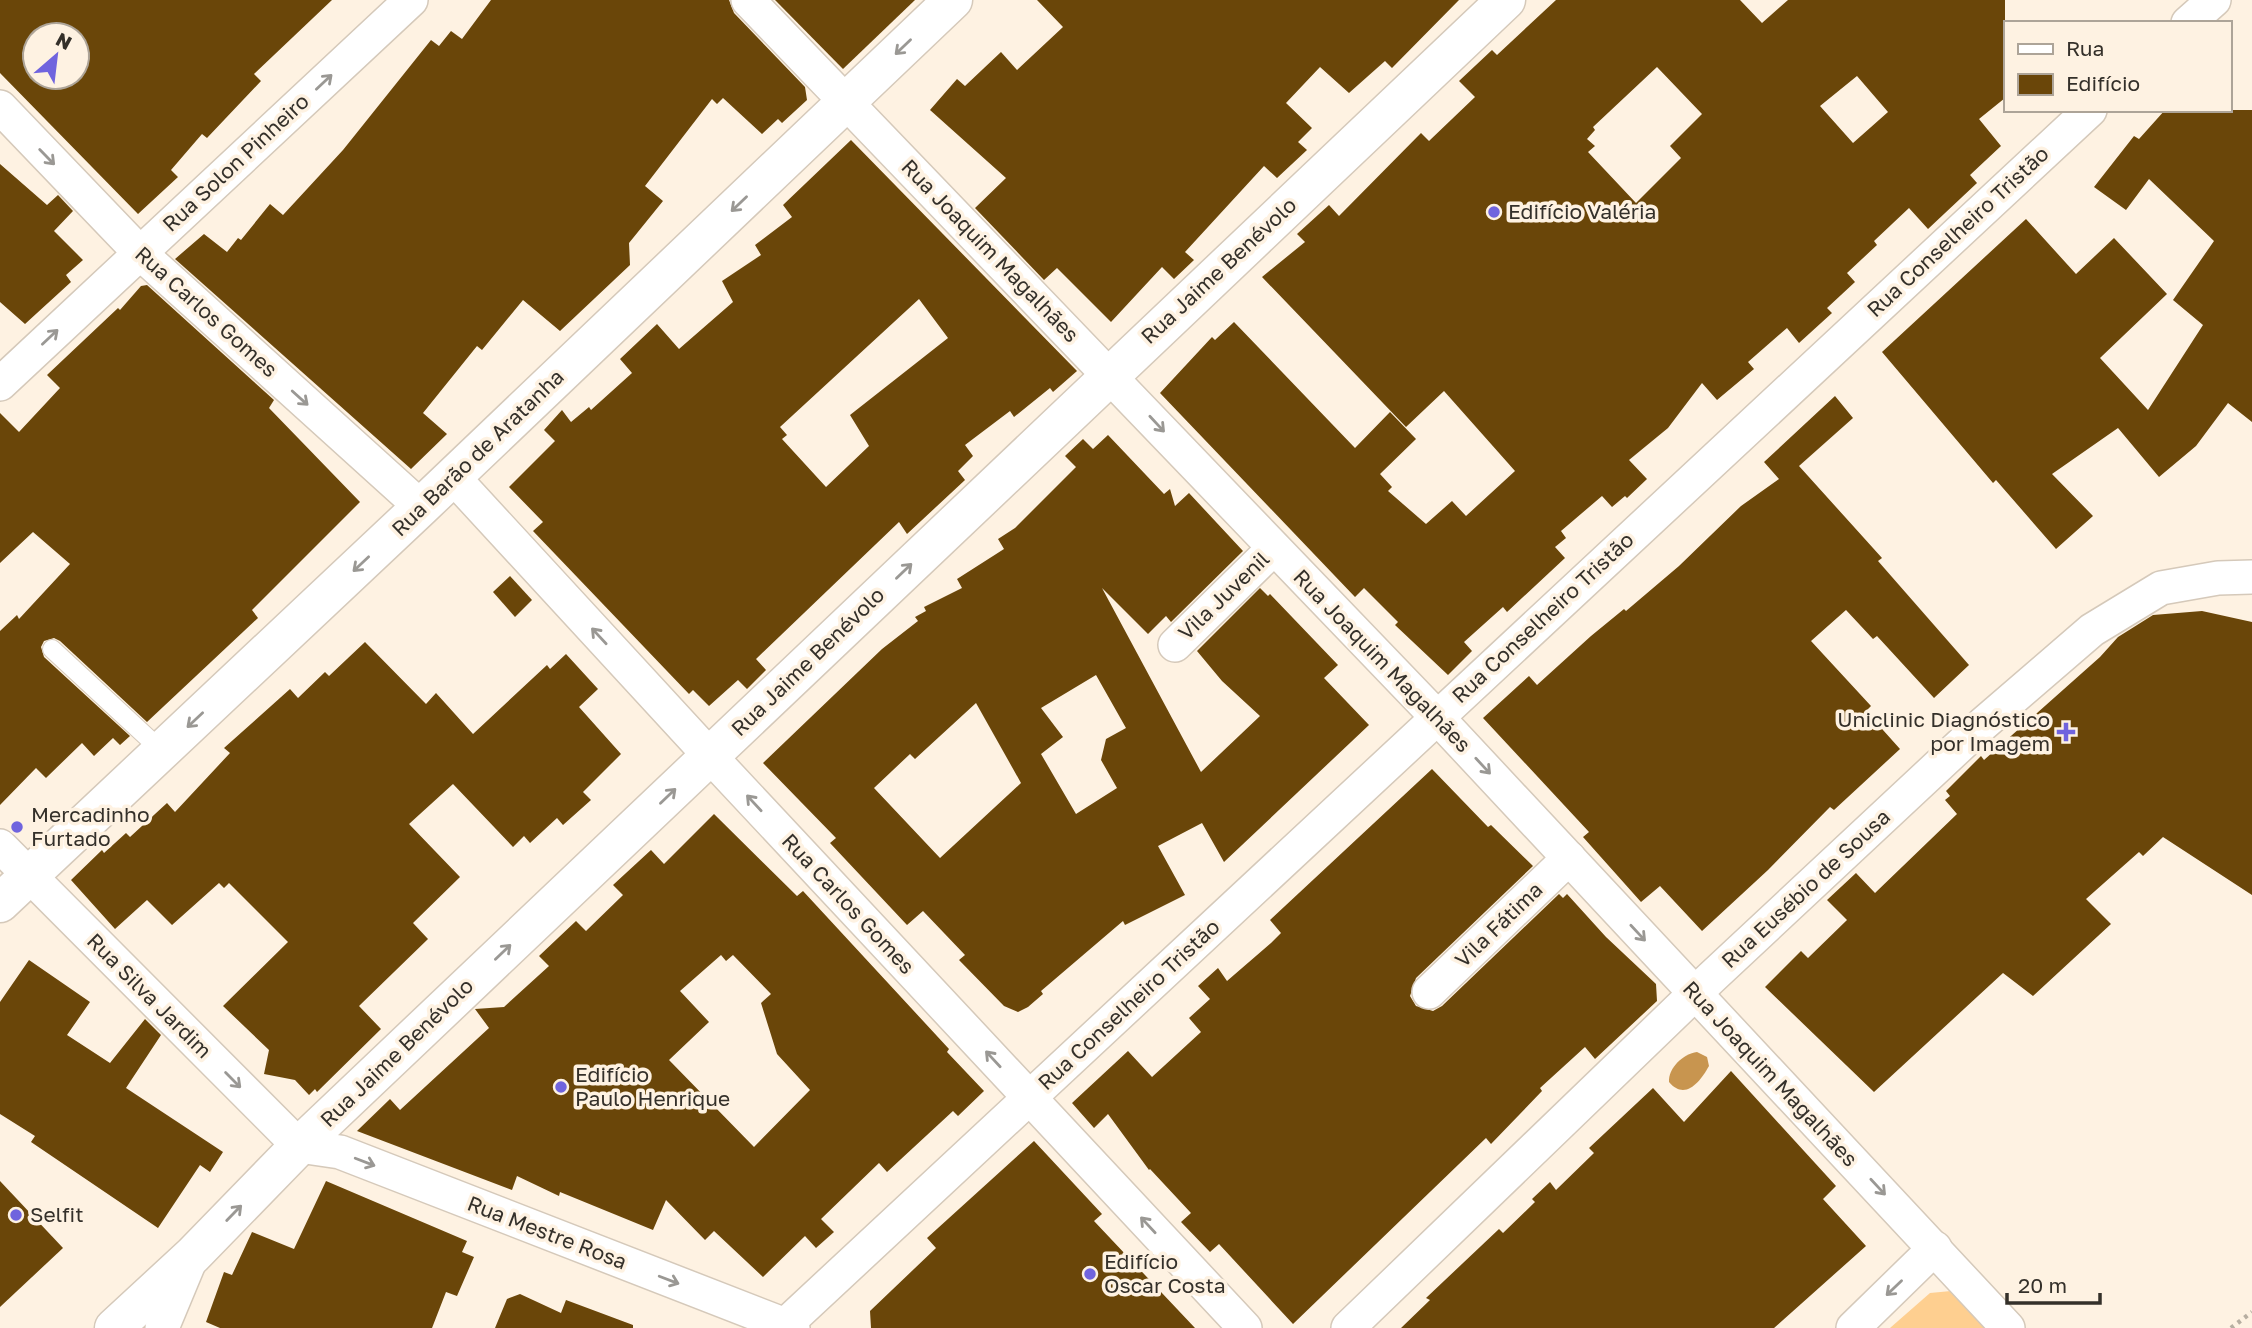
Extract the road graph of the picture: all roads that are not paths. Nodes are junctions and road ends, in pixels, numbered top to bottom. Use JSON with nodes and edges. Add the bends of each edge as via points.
{"nodes":[{"id":1,"x":411,"y":0,"type":"edge"},
{"id":2,"x":953,"y":0,"type":"edge"},
{"id":3,"x":1506,"y":0,"type":"edge"},
{"id":4,"x":2214,"y":0,"type":"edge"},
{"id":5,"x":750,"y":1,"type":"edge"},
{"id":6,"x":2190,"y":21,"type":"edge"},
{"id":7,"x":846,"y":102,"type":"junction"},
{"id":8,"x":0,"y":107,"type":"edge"},
{"id":9,"x":2088,"y":112,"type":"edge"},
{"id":10,"x":140,"y":253,"type":"junction"},
{"id":11,"x":1110,"y":375,"type":"junction"},
{"id":12,"x":0,"y":384,"type":"edge"},
{"id":13,"x":453,"y":477,"type":"junction"},
{"id":14,"x":421,"y":508,"type":"junction"},
{"id":15,"x":1274,"y":548,"type":"junction"},
{"id":16,"x":2252,"y":577,"type":"edge"},
{"id":17,"x":2161,"y":588,"type":"junction"},
{"id":18,"x":2252,"y":597,"type":"edge"},
{"id":19,"x":1175,"y":645,"type":"dead end"},
{"id":20,"x":52,"y":649,"type":"dead end"},
{"id":21,"x":1436,"y":716,"type":"junction"},
{"id":22,"x":162,"y":751,"type":"junction"},
{"id":23,"x":710,"y":756,"type":"junction"},
{"id":24,"x":0,"y":846,"type":"edge"},
{"id":25,"x":1569,"y":858,"type":"junction"},
{"id":26,"x":29,"y":875,"type":"junction"},
{"id":27,"x":0,"y":903,"type":"edge"},
{"id":28,"x":1429,"y":992,"type":"dead end"},
{"id":29,"x":1694,"y":994,"type":"junction"},
{"id":30,"x":1030,"y":1098,"type":"junction"},
{"id":31,"x":299,"y":1146,"type":"junction"},
{"id":32,"x":1935,"y":1248,"type":"junction"},
{"id":33,"x":193,"y":1255,"type":"junction"},
{"id":34,"x":787,"y":1327,"type":"edge"},
{"id":35,"x":114,"y":1328,"type":"edge"},
{"id":36,"x":162,"y":1328,"type":"edge"},
{"id":37,"x":1245,"y":1328,"type":"edge"},
{"id":38,"x":1348,"y":1328,"type":"edge"},
{"id":39,"x":1853,"y":1328,"type":"edge"},
{"id":40,"x":2008,"y":1328,"type":"edge"}],
"edges":[{"from":10,"to":1,"type":"street","name":"Rua Solon Pinheiro","one_way":true},
{"from":2,"to":7,"type":"street","name":"Rua Barão de Aratanha","one_way":true},
{"from":3,"to":11,"type":"street","name":"Rua Jaime Benévolo"},
{"from":4,"to":6,"type":"street"},
{"from":5,"to":7,"type":"street","name":"Rua Joaquim Magalhães"},
{"from":7,"to":11,"type":"street","name":"Rua Joaquim Magalhães"},
{"from":7,"to":13,"type":"street","name":"Rua Barão de Aratanha","one_way":true},
{"from":8,"to":10,"type":"street","name":"Rua Carlos Gomes","one_way":true},
{"from":9,"to":21,"type":"street","name":"Rua Conselheiro Tristão"},
{"from":12,"to":10,"type":"street","name":"Rua Solon Pinheiro","one_way":true},
{"from":10,"to":14,"type":"street","name":"Rua Carlos Gomes","one_way":true},
{"from":11,"to":15,"type":"street","name":"Rua Joaquim Magalhães","one_way":true},
{"from":23,"to":11,"type":"street","name":"Rua Jaime Benévolo","one_way":true},
{"from":13,"to":14,"type":"street","name":"Rua Barão de Aratanha"},
{"from":23,"to":13,"type":"street","name":"Rua Carlos Gomes","one_way":true},
{"from":14,"to":22,"type":"street","name":"Rua Barão de Aratanha","one_way":true},
{"from":15,"to":19,"type":"street","name":"Vila Juvenil"},
{"from":15,"to":21,"type":"street","name":"Rua Joaquim Magalhães"},
{"from":16,"to":17,"type":"street","name":"Rua Eusébio de Sousa"},
{"from":17,"to":18,"type":"street"},
{"from":17,"to":29,"type":"street","name":"Rua Eusébio de Sousa","via":[[2092,630],[1983,724]]},
{"from":20,"to":22,"type":"lane"},
{"from":21,"to":25,"type":"street","name":"Rua Joaquim Magalhães","one_way":true},
{"from":21,"to":30,"type":"street","name":"Rua Conselheiro Tristão"},
{"from":22,"to":26,"type":"street","name":"Rua Barão de Aratanha"},
{"from":30,"to":23,"type":"street","name":"Rua Carlos Gomes","one_way":true},
{"from":31,"to":23,"type":"street","name":"Rua Jaime Benévolo","one_way":true},
{"from":24,"to":26,"type":"street","name":"Rua Silva Jardim"},
{"from":25,"to":28,"type":"street","name":"Vila Fátima"},
{"from":25,"to":29,"type":"street","name":"Rua Joaquim Magalhães","one_way":true},
{"from":26,"to":27,"type":"street","name":"Rua Barão de Aratanha"},
{"from":26,"to":31,"type":"street","name":"Rua Silva Jardim","one_way":true},
{"from":29,"to":32,"type":"street","name":"Rua Joaquim Magalhães","one_way":true},
{"from":29,"to":38,"type":"street","name":"Rua Eusébio de Sousa"},
{"from":30,"to":34,"type":"street","name":"Rua Conselheiro Tristão"},
{"from":37,"to":30,"type":"street","name":"Rua Carlos Gomes","one_way":true},
{"from":33,"to":31,"type":"street","name":"Rua Jaime Benévolo","one_way":true},
{"from":31,"to":34,"type":"street","name":"Rua Mestre Rosa","one_way":true,"via":[[340,1152]]},
{"from":32,"to":39,"type":"street","one_way":true},
{"from":32,"to":40,"type":"street","name":"Rua Joaquim Magalhães"},
{"from":33,"to":35,"type":"street","name":"Rua Jaime Benévolo"},
{"from":33,"to":36,"type":"street"}]}
